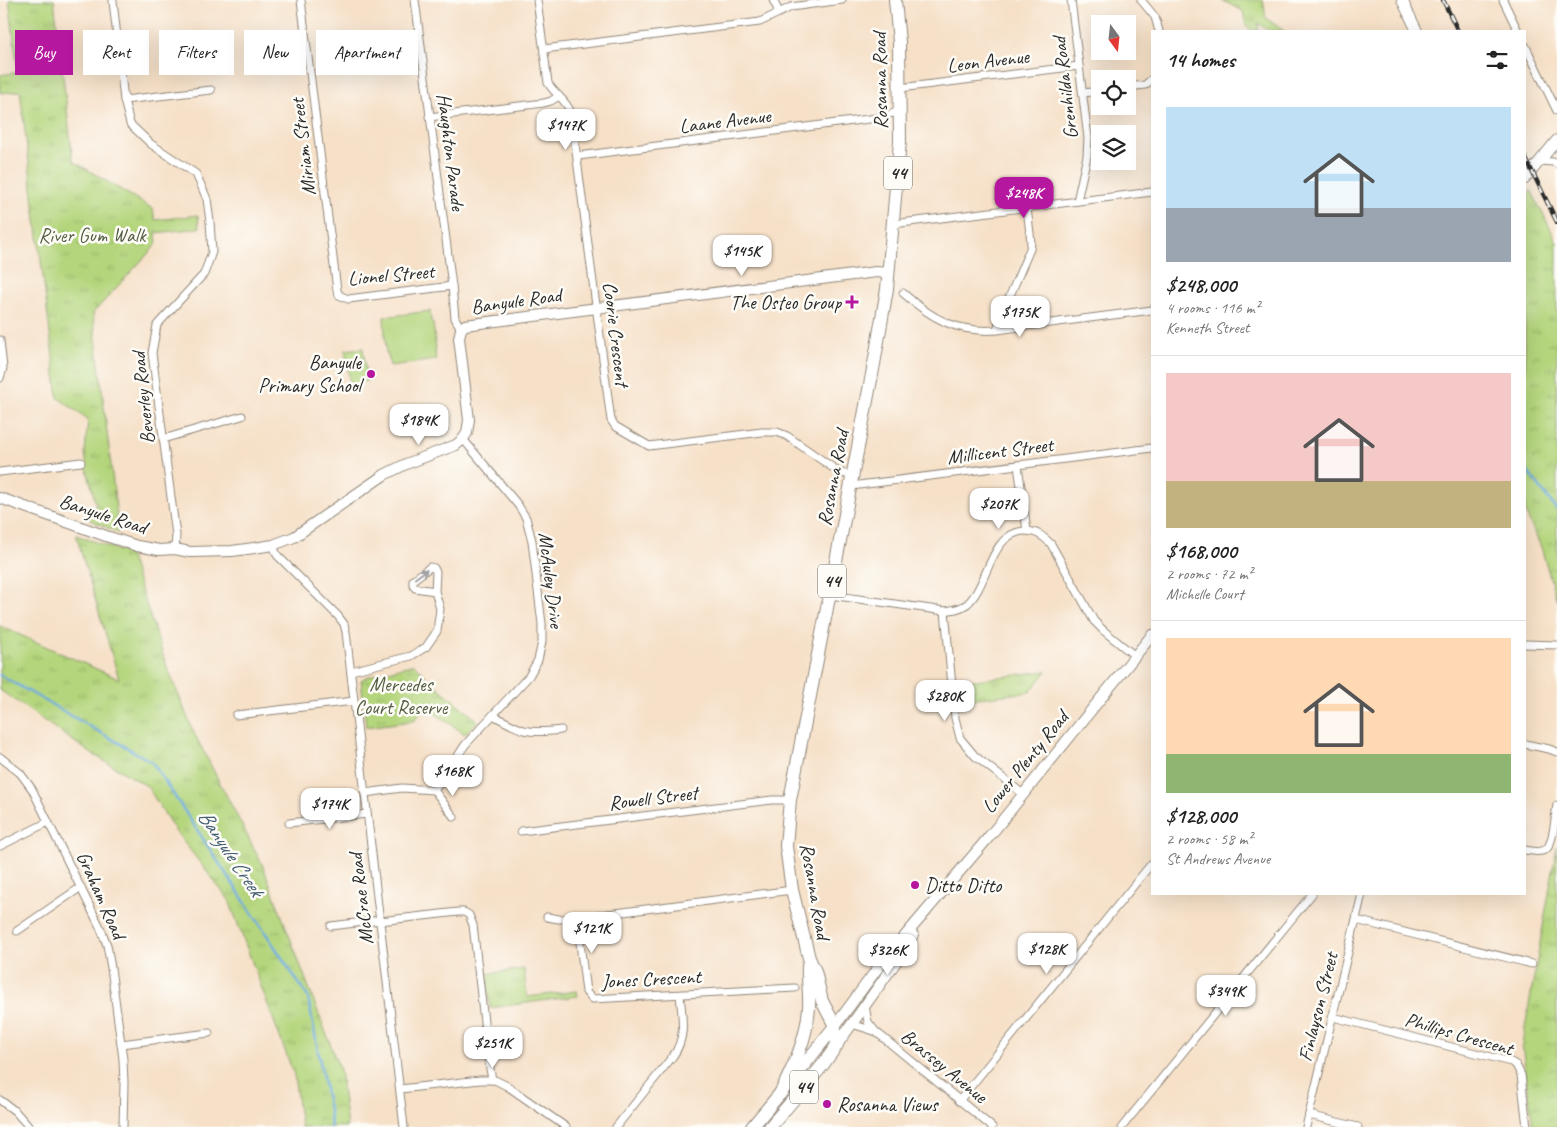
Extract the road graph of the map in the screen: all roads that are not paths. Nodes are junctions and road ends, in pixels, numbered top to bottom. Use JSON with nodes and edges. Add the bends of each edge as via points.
{"nodes":[{"id":1,"x":113,"y":0,"type":"edge"},
{"id":2,"x":301,"y":0,"type":"edge"},
{"id":3,"x":416,"y":0,"type":"edge"},
{"id":4,"x":537,"y":0,"type":"edge"},
{"id":5,"x":773,"y":0,"type":"edge"},
{"id":6,"x":842,"y":0,"type":"edge"},
{"id":7,"x":895,"y":0,"type":"edge"},
{"id":8,"x":1071,"y":0,"type":"edge"},
{"id":9,"x":1141,"y":0,"type":"edge"},
{"id":10,"x":1402,"y":0,"type":"edge"},
{"id":11,"x":1503,"y":0,"type":"edge"},
{"id":12,"x":779,"y":12,"type":"junction"},
{"id":13,"x":1159,"y":30,"type":"edge"},
{"id":14,"x":1417,"y":30,"type":"edge"},
{"id":15,"x":1518,"y":30,"type":"edge"},
{"id":16,"x":1526,"y":47,"type":"edge"},
{"id":17,"x":544,"y":48,"type":"junction"},
{"id":18,"x":1079,"y":66,"type":"junction"},
{"id":19,"x":1151,"y":82,"type":"edge"},
{"id":20,"x":1136,"y":86,"type":"edge"},
{"id":21,"x":900,"y":88,"type":"junction"},
{"id":22,"x":211,"y":90,"type":"dead end"},
{"id":23,"x":1091,"y":92,"type":"edge"},
{"id":24,"x":1083,"y":93,"type":"junction"},
{"id":25,"x":559,"y":96,"type":"junction"},
{"id":26,"x":124,"y":100,"type":"junction"},
{"id":27,"x":1557,"y":111,"type":"edge"},
{"id":28,"x":900,"y":116,"type":"junction"},
{"id":29,"x":429,"y":117,"type":"junction"},
{"id":30,"x":1557,"y":142,"type":"edge"},
{"id":31,"x":578,"y":156,"type":"junction"},
{"id":32,"x":1540,"y":161,"type":"junction"},
{"id":33,"x":1557,"y":164,"type":"edge"},
{"id":34,"x":1526,"y":178,"type":"edge"},
{"id":35,"x":1151,"y":192,"type":"edge"},
{"id":36,"x":1077,"y":201,"type":"junction"},
{"id":37,"x":1027,"y":208,"type":"junction"},
{"id":38,"x":893,"y":224,"type":"junction"},
{"id":39,"x":888,"y":273,"type":"junction"},
{"id":40,"x":452,"y":286,"type":"junction"},
{"id":41,"x":336,"y":290,"type":"joint"},
{"id":42,"x":903,"y":294,"type":"dead end"},
{"id":43,"x":597,"y":308,"type":"junction"},
{"id":44,"x":1151,"y":310,"type":"edge"},
{"id":45,"x":463,"y":327,"type":"junction"},
{"id":46,"x":997,"y":330,"type":"junction"},
{"id":47,"x":0,"y":340,"type":"edge"},
{"id":48,"x":0,"y":378,"type":"edge"},
{"id":49,"x":242,"y":416,"type":"dead end"},
{"id":50,"x":163,"y":439,"type":"junction"},
{"id":51,"x":463,"y":439,"type":"junction"},
{"id":52,"x":1151,"y":448,"type":"edge"},
{"id":53,"x":81,"y":462,"type":"dead end"},
{"id":54,"x":1018,"y":465,"type":"junction"},
{"id":55,"x":0,"y":472,"type":"edge"},
{"id":56,"x":852,"y":481,"type":"junction"},
{"id":57,"x":0,"y":498,"type":"edge"},
{"id":58,"x":1027,"y":531,"type":"junction"},
{"id":59,"x":273,"y":545,"type":"junction"},
{"id":60,"x":175,"y":549,"type":"junction"},
{"id":61,"x":435,"y":591,"type":"dead end"},
{"id":62,"x":830,"y":594,"type":"junction"},
{"id":63,"x":945,"y":611,"type":"junction"},
{"id":64,"x":1151,"y":636,"type":"edge"},
{"id":65,"x":1526,"y":644,"type":"edge"},
{"id":66,"x":1557,"y":646,"type":"edge"},
{"id":67,"x":1135,"y":656,"type":"junction"},
{"id":68,"x":351,"y":671,"type":"junction"},
{"id":69,"x":354,"y":701,"type":"junction"},
{"id":70,"x":236,"y":715,"type":"dead end"},
{"id":71,"x":493,"y":715,"type":"junction"},
{"id":72,"x":561,"y":730,"type":"dead end"},
{"id":73,"x":1526,"y":744,"type":"edge"},
{"id":74,"x":1557,"y":752,"type":"edge"},
{"id":75,"x":0,"y":758,"type":"edge"},
{"id":76,"x":434,"y":790,"type":"junction"},
{"id":77,"x":365,"y":793,"type":"junction"},
{"id":78,"x":1023,"y":794,"type":"junction"},
{"id":79,"x":790,"y":800,"type":"junction"},
{"id":80,"x":1557,"y":805,"type":"edge"},
{"id":81,"x":368,"y":814,"type":"junction"},
{"id":82,"x":454,"y":817,"type":"dead end"},
{"id":83,"x":48,"y":822,"type":"junction"},
{"id":84,"x":289,"y":823,"type":"dead end"},
{"id":85,"x":521,"y":831,"type":"dead end"},
{"id":86,"x":0,"y":846,"type":"edge"},
{"id":87,"x":1526,"y":850,"type":"edge"},
{"id":88,"x":1151,"y":865,"type":"edge"},
{"id":89,"x":81,"y":887,"type":"junction"},
{"id":90,"x":792,"y":890,"type":"junction"},
{"id":91,"x":1311,"y":895,"type":"edge"},
{"id":92,"x":1362,"y":895,"type":"edge"},
{"id":93,"x":926,"y":912,"type":"junction"},
{"id":94,"x":547,"y":917,"type":"dead end"},
{"id":95,"x":577,"y":918,"type":"junction"},
{"id":96,"x":380,"y":920,"type":"junction"},
{"id":97,"x":1356,"y":920,"type":"junction"},
{"id":98,"x":330,"y":926,"type":"dead end"},
{"id":99,"x":17,"y":931,"type":"dead end"},
{"id":100,"x":809,"y":958,"type":"junction"},
{"id":101,"x":1532,"y":964,"type":"dead end"},
{"id":102,"x":796,"y":988,"type":"dead end"},
{"id":103,"x":680,"y":995,"type":"junction"},
{"id":104,"x":865,"y":1006,"type":"junction"},
{"id":105,"x":1333,"y":1017,"type":"junction"},
{"id":106,"x":808,"y":1019,"type":"junction"},
{"id":107,"x":852,"y":1024,"type":"junction"},
{"id":108,"x":835,"y":1026,"type":"junction"},
{"id":109,"x":874,"y":1031,"type":"junction"},
{"id":110,"x":209,"y":1033,"type":"dead end"},
{"id":111,"x":824,"y":1039,"type":"junction"},
{"id":112,"x":121,"y":1044,"type":"junction"},
{"id":113,"x":836,"y":1045,"type":"junction"},
{"id":114,"x":804,"y":1065,"type":"junction"},
{"id":115,"x":822,"y":1066,"type":"junction"},
{"id":116,"x":492,"y":1080,"type":"junction"},
{"id":117,"x":400,"y":1089,"type":"junction"},
{"id":118,"x":780,"y":1094,"type":"junction"},
{"id":119,"x":0,"y":1100,"type":"edge"},
{"id":120,"x":959,"y":1101,"type":"junction"},
{"id":121,"x":1309,"y":1115,"type":"junction"},
{"id":122,"x":29,"y":1127,"type":"edge"},
{"id":123,"x":123,"y":1127,"type":"edge"},
{"id":124,"x":404,"y":1127,"type":"edge"},
{"id":125,"x":566,"y":1127,"type":"edge"},
{"id":126,"x":616,"y":1127,"type":"edge"},
{"id":127,"x":752,"y":1127,"type":"edge"},
{"id":128,"x":770,"y":1127,"type":"edge"},
{"id":129,"x":992,"y":1127,"type":"edge"},
{"id":130,"x":1122,"y":1127,"type":"edge"},
{"id":131,"x":1306,"y":1127,"type":"edge"},
{"id":132,"x":1358,"y":1127,"type":"edge"},
{"id":133,"x":1527,"y":1127,"type":"edge"}],
"edges":[{"from":1,"to":26,"type":"street","name":"Beverley Road"},
{"from":2,"to":41,"type":"street","name":"Miriam Street"},
{"from":3,"to":29,"type":"street","name":"Haughton Parade"},
{"from":4,"to":17,"type":"street","name":"Coorie Crescent"},
{"from":5,"to":12,"type":"street"},
{"from":6,"to":12,"type":"street","via":[[791,7]]},
{"from":7,"to":21,"type":"highway","name":"Rosanna Road","number":"44"},
{"from":8,"to":18,"type":"street","name":"Grenhilda Road"},
{"from":9,"to":13,"type":"street","via":[[1155,17]]},
{"from":10,"to":14,"type":"street"},
{"from":11,"to":15,"type":"street"},
{"from":12,"to":17,"type":"street","via":[[760,22]]},
{"from":16,"to":27,"type":"street"},
{"from":17,"to":25,"type":"street","name":"Coorie Crescent","via":[[548,83]]},
{"from":18,"to":21,"type":"street","name":"Leon Avenue"},
{"from":18,"to":24,"type":"street","name":"Grenhilda Road"},
{"from":19,"to":20,"type":"street"},
{"from":21,"to":28,"type":"highway","name":"Rosanna Road","number":"44"},
{"from":22,"to":26,"type":"street"},
{"from":23,"to":24,"type":"street"},
{"from":24,"to":36,"type":"street","name":"Grenhilda Road","via":[[1088,144]]},
{"from":25,"to":29,"type":"street","via":[[551,102]]},
{"from":25,"to":31,"type":"street","name":"Coorie Crescent","via":[[571,113]]},
{"from":26,"to":50,"type":"street","name":"Beverley Road","via":[[130,124],[150,144],[196,174],[207,199],[210,222],[212,252],[204,274],[157,325],[152,353]]},
{"from":28,"to":31,"type":"street","name":"Laane Avenue"},
{"from":28,"to":38,"type":"highway","name":"Rosanna Road","number":"44"},
{"from":29,"to":40,"type":"street","name":"Haughton Parade"},
{"from":30,"to":32,"type":"street"},
{"from":31,"to":43,"type":"street","name":"Coorie Crescent"},
{"from":32,"to":33,"type":"street"},
{"from":32,"to":34,"type":"street"},
{"from":35,"to":36,"type":"street"},
{"from":36,"to":37,"type":"street"},
{"from":37,"to":38,"type":"street"},
{"from":37,"to":46,"type":"street","via":[[1030,250]]},
{"from":38,"to":39,"type":"highway","name":"Rosanna Road","number":"44"},
{"from":39,"to":43,"type":"street","name":"Banyule Road"},
{"from":39,"to":56,"type":"highway","name":"Rosanna Road","number":"44"},
{"from":40,"to":41,"type":"street","name":"Lionel Street","via":[[348,299]]},
{"from":40,"to":45,"type":"street","name":"Haughton Parade","via":[[454,308]]},
{"from":42,"to":46,"type":"street","via":[[922,310],[958,328]]},
{"from":43,"to":45,"type":"street","name":"Banyule Road"},
{"from":43,"to":56,"type":"street","name":"Coorie Crescent","via":[[610,413],[619,429],[649,446],[777,432]]},
{"from":44,"to":46,"type":"street"},
{"from":45,"to":51,"type":"street","name":"Banyule Road","via":[[459,338],[469,425]]},
{"from":47,"to":48,"type":"street","via":[[3,368]]},
{"from":49,"to":50,"type":"street"},
{"from":50,"to":60,"type":"street","name":"Beverley Road","via":[[176,535]]},
{"from":51,"to":59,"type":"street","name":"Banyule Road","via":[[456,445],[384,475],[294,537]]},
{"from":51,"to":71,"type":"street","name":"McAuley Drive","via":[[526,518],[542,624],[542,642],[534,668]]},
{"from":52,"to":54,"type":"street","name":"Millicent Street"},
{"from":53,"to":55,"type":"street"},
{"from":54,"to":56,"type":"street","name":"Millicent Street"},
{"from":54,"to":58,"type":"street"},
{"from":56,"to":62,"type":"highway","name":"Rosanna Road","number":"44"},
{"from":57,"to":60,"type":"street","name":"Banyule Road","via":[[120,541],[159,550]]},
{"from":58,"to":63,"type":"street","via":[[1012,534],[1004,540],[967,604]]},
{"from":58,"to":67,"type":"street","via":[[1038,534],[1051,544],[1094,621]]},
{"from":59,"to":60,"type":"street","name":"Banyule Road","via":[[232,551]]},
{"from":59,"to":68,"type":"street","name":"McCrae Road","via":[[277,555],[344,624]]},
{"from":61,"to":68,"type":"street","via":[[440,609],[436,631],[426,647],[411,656]]},
{"from":62,"to":63,"type":"street"},
{"from":62,"to":79,"type":"highway","name":"Rosanna Road","number":"44"},
{"from":63,"to":78,"type":"street","via":[[955,718],[960,738],[975,756]]},
{"from":64,"to":67,"type":"street","name":"Lower Plenty Road"},
{"from":65,"to":66,"type":"street"},
{"from":67,"to":78,"type":"street","name":"Lower Plenty Road"},
{"from":68,"to":69,"type":"street","name":"McCrae Road"},
{"from":69,"to":70,"type":"street"},
{"from":69,"to":77,"type":"street","name":"McCrae Road"},
{"from":71,"to":72,"type":"street","via":[[524,731]]},
{"from":71,"to":76,"type":"street","name":"McAuley Drive","via":[[465,745]]},
{"from":73,"to":74,"type":"street"},
{"from":75,"to":83,"type":"street","name":"Graham Road","via":[[24,777]]},
{"from":76,"to":77,"type":"street","via":[[402,788]]},
{"from":76,"to":82,"type":"street"},
{"from":77,"to":81,"type":"street","name":"McCrae Road"},
{"from":78,"to":93,"type":"street","name":"Lower Plenty Road"},
{"from":79,"to":85,"type":"street","name":"Rowell Street"},
{"from":79,"to":90,"type":"highway","name":"Rosanna Road","number":"44","via":[[786,846]]},
{"from":80,"to":87,"type":"street","via":[[1548,847],[1542,851]]},
{"from":81,"to":84,"type":"street"},
{"from":81,"to":96,"type":"street","name":"McCrae Road"},
{"from":83,"to":86,"type":"street"},
{"from":83,"to":89,"type":"street","name":"Graham Road"},
{"from":88,"to":120,"type":"street"},
{"from":89,"to":99,"type":"street"},
{"from":89,"to":112,"type":"street","name":"Graham Road","via":[[107,945]]},
{"from":90,"to":95,"type":"street"},
{"from":90,"to":100,"type":"highway","name":"Rosanna Road","number":"44"},
{"from":91,"to":130,"type":"street"},
{"from":92,"to":97,"type":"street","name":"Finlayson Street"},
{"from":93,"to":104,"type":"street","name":"Lower Plenty Road"},
{"from":93,"to":108,"type":"street","name":"Lower Plenty Road","via":[[877,969]]},
{"from":94,"to":95,"type":"street"},
{"from":95,"to":103,"type":"street","name":"Jones Crescent","via":[[586,992],[590,997]]},
{"from":96,"to":98,"type":"street"},
{"from":96,"to":116,"type":"street","via":[[458,912],[469,915]]},
{"from":96,"to":117,"type":"street","name":"McCrae Road"},
{"from":97,"to":101,"type":"street"},
{"from":97,"to":105,"type":"street","name":"Finlayson Street"},
{"from":100,"to":106,"type":"highway","name":"Rosanna Road","number":"44"},
{"from":100,"to":108,"type":"highway","name":"Rosanna Road","number":"44","via":[[822,1001]]},
{"from":102,"to":103,"type":"street","name":"Jones Crescent"},
{"from":103,"to":126,"type":"street","via":[[683,1030],[678,1050]]},
{"from":104,"to":107,"type":"street","name":"Lower Plenty Road"},
{"from":104,"to":109,"type":"street","name":"Brassey Avenue","via":[[868,1022]]},
{"from":105,"to":121,"type":"street","name":"Finlayson Street"},
{"from":105,"to":133,"type":"street","name":"Phillips Crescent","via":[[1511,1062],[1521,1075]]},
{"from":106,"to":111,"type":"highway","via":[[811,1029]]},
{"from":106,"to":118,"type":"highway","name":"Rosanna Road","number":"44","via":[[802,1047]]},
{"from":107,"to":109,"type":"street","name":"Brassey Avenue"},
{"from":107,"to":113,"type":"street","name":"Lower Plenty Road"},
{"from":108,"to":111,"type":"highway","name":"Lower Plenty Road"},
{"from":108,"to":113,"type":"highway","name":"Rosanna Road","number":"44"},
{"from":109,"to":120,"type":"street","name":"Brassey Avenue"},
{"from":110,"to":112,"type":"street"},
{"from":111,"to":113,"type":"highway"},
{"from":111,"to":114,"type":"highway","name":"Lower Plenty Road"},
{"from":112,"to":123,"type":"street","name":"Graham Road"},
{"from":113,"to":115,"type":"highway","name":"Lower Plenty Road","number":"44"},
{"from":114,"to":115,"type":"highway","via":[[815,1061]]},
{"from":114,"to":118,"type":"highway","name":"Lower Plenty Road"},
{"from":115,"to":128,"type":"highway","name":"Lower Plenty Road","number":"44"},
{"from":116,"to":117,"type":"street"},
{"from":116,"to":125,"type":"street","via":[[507,1086]]},
{"from":117,"to":124,"type":"street","name":"McCrae Road"},
{"from":118,"to":127,"type":"highway","name":"Lower Plenty Road","number":"44"},
{"from":119,"to":122,"type":"street"},
{"from":120,"to":129,"type":"street","name":"Brassey Avenue"},
{"from":121,"to":131,"type":"street","name":"Finlayson Street"},
{"from":121,"to":132,"type":"street"}]}
